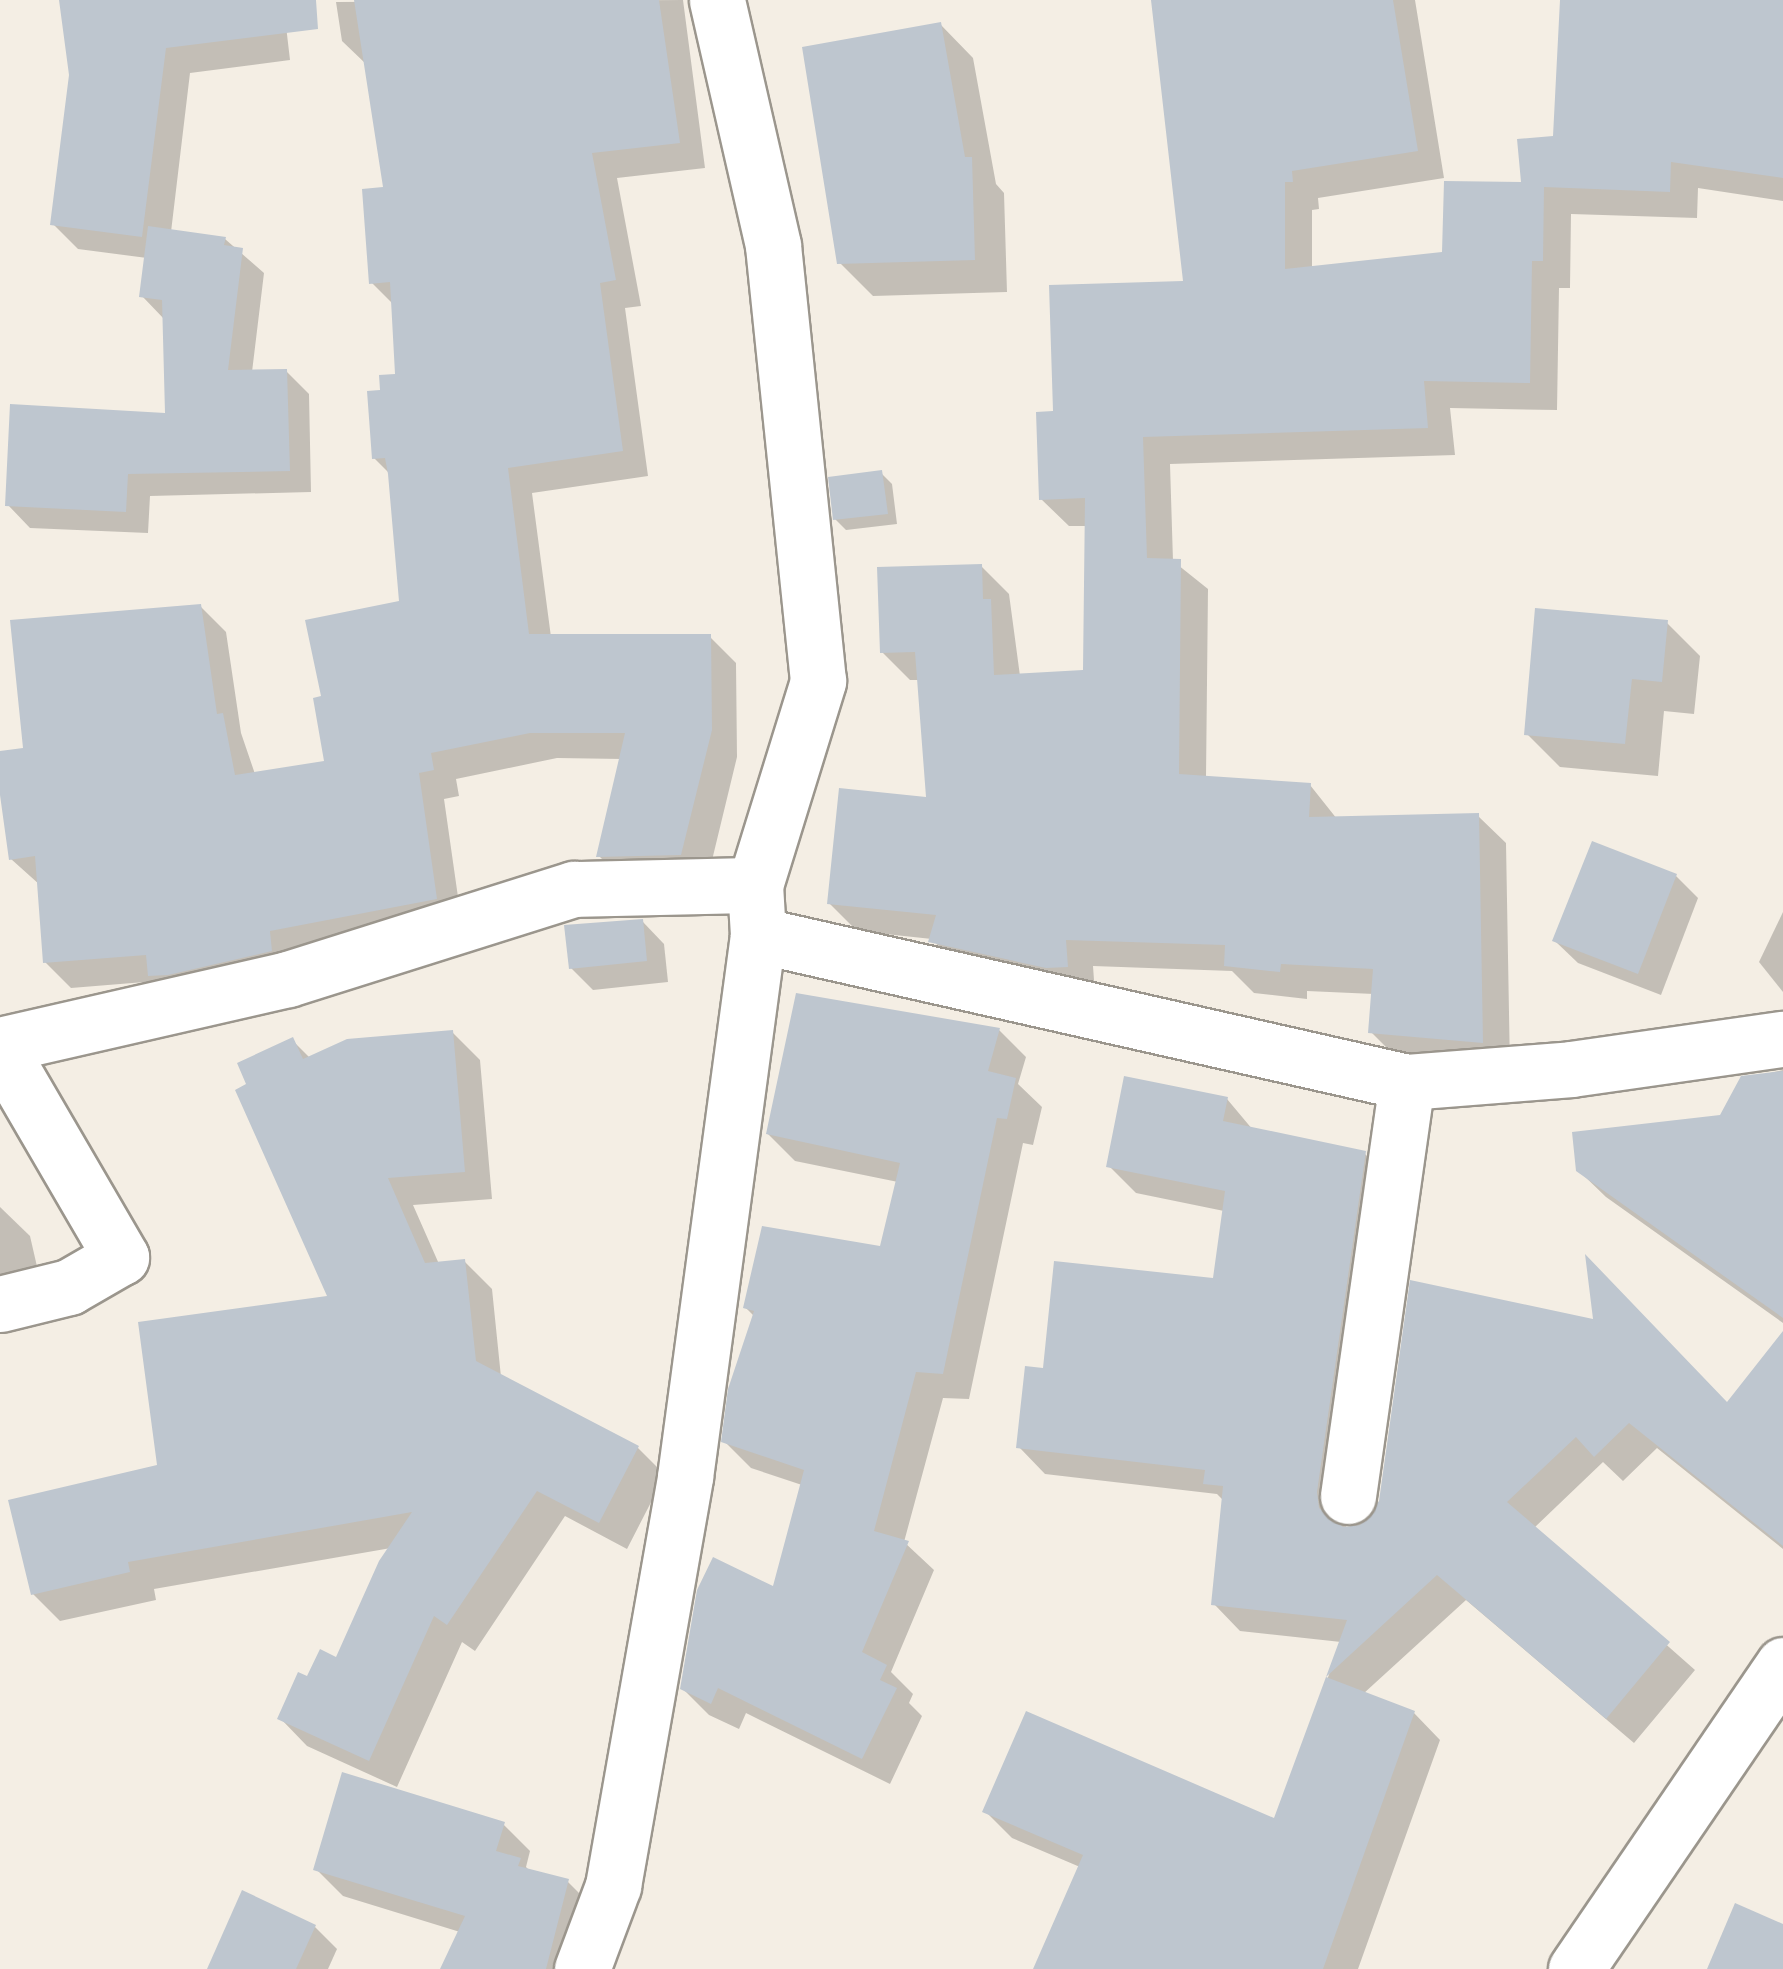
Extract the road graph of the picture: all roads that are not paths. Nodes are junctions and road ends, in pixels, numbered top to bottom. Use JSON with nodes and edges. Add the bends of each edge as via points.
{"nodes":[{"id":1,"x":717,"y":0,"type":"edge"},
{"id":2,"x":757,"y":910,"type":"junction"},
{"id":3,"x":1783,"y":1039,"type":"edge"},
{"id":4,"x":0,"y":1047,"type":"edge"},
{"id":5,"x":1407,"y":1082,"type":"junction"},
{"id":6,"x":0,"y":1304,"type":"edge"},
{"id":7,"x":1348,"y":1496,"type":"dead end"},
{"id":8,"x":1783,"y":1665,"type":"edge"},
{"id":9,"x":582,"y":1969,"type":"edge"},
{"id":10,"x":1576,"y":1969,"type":"edge"}],
"edges":[{"from":1,"to":2,"type":"street","via":[[773,244],[818,681]]},
{"from":2,"to":4,"type":"street","via":[[574,890],[288,978]]},
{"from":2,"to":5,"type":"street"},
{"from":2,"to":9,"type":"street","via":[[685,1476],[612,1886]]},
{"from":3,"to":5,"type":"street"},
{"from":4,"to":6,"type":"street","via":[[121,1256],[69,1287]]},
{"from":5,"to":7,"type":"street"},
{"from":8,"to":10,"type":"street"}]}
